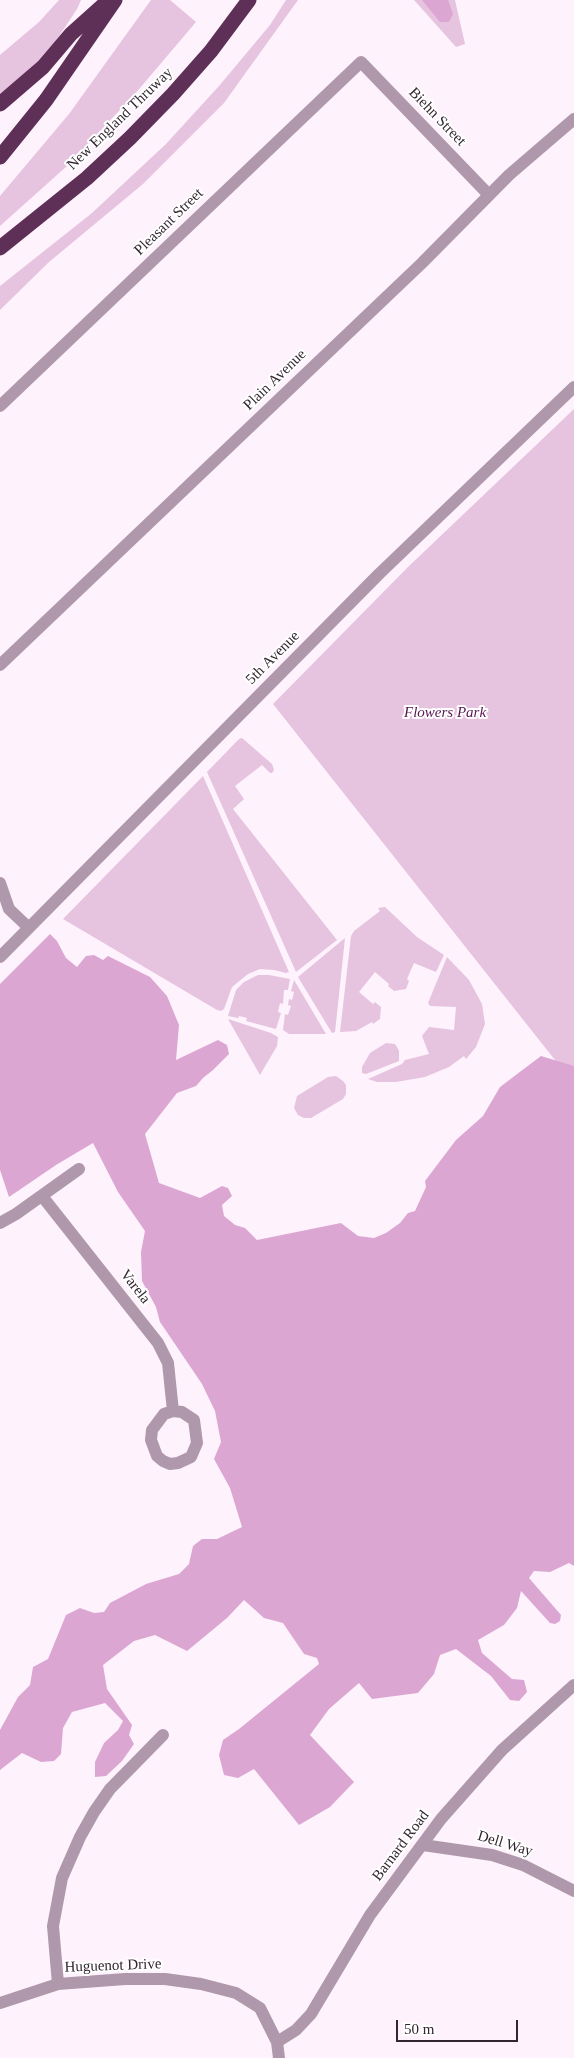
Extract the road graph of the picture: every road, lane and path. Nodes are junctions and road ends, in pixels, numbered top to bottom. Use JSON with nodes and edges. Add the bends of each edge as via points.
{"nodes":[{"id":1,"x":109,"y":0,"type":"edge"},
{"id":2,"x":116,"y":0,"type":"edge"},
{"id":3,"x":249,"y":0,"type":"edge"},
{"id":4,"x":361,"y":62,"type":"joint"},
{"id":5,"x":0,"y":104,"type":"edge"},
{"id":6,"x":574,"y":120,"type":"edge"},
{"id":7,"x":0,"y":157,"type":"edge"},
{"id":8,"x":87,"y":178,"type":"junction"},
{"id":9,"x":489,"y":195,"type":"junction"},
{"id":10,"x":0,"y":248,"type":"edge"},
{"id":11,"x":0,"y":258,"type":"edge"},
{"id":12,"x":574,"y":387,"type":"edge"},
{"id":13,"x":0,"y":406,"type":"edge"},
{"id":14,"x":0,"y":665,"type":"edge"},
{"id":15,"x":0,"y":883,"type":"edge"},
{"id":16,"x":28,"y":928,"type":"junction"},
{"id":17,"x":0,"y":957,"type":"edge"},
{"id":18,"x":79,"y":1169,"type":"dead end"},
{"id":19,"x":42,"y":1196,"type":"junction"},
{"id":20,"x":0,"y":1223,"type":"edge"},
{"id":21,"x":173,"y":1411,"type":"junction"},
{"id":22,"x":574,"y":1685,"type":"edge"},
{"id":23,"x":163,"y":1735,"type":"dead end"},
{"id":24,"x":422,"y":1845,"type":"junction"},
{"id":25,"x":574,"y":1891,"type":"edge"},
{"id":26,"x":58,"y":1984,"type":"junction"},
{"id":27,"x":0,"y":2003,"type":"edge"},
{"id":28,"x":277,"y":2042,"type":"junction"},
{"id":29,"x":279,"y":2058,"type":"edge"}],
"edges":[{"from":1,"to":5,"type":"highway","via":[[71,34],[43,67]]},
{"from":2,"to":7,"type":"highway","via":[[46,100]]},
{"from":3,"to":8,"type":"highway","name":"New England Thruway","via":[[173,94]]},
{"from":4,"to":9,"type":"street","name":"Biehn Street"},
{"from":4,"to":13,"type":"street","name":"Pleasant Street"},
{"from":6,"to":9,"type":"street","name":"Plain Avenue"},
{"from":8,"to":10,"type":"highway","name":"New England Thruway"},
{"from":8,"to":11,"type":"highway"},
{"from":9,"to":14,"type":"street","name":"Plain Avenue"},
{"from":12,"to":16,"type":"street","name":"5th Avenue","via":[[379,574]]},
{"from":15,"to":16,"type":"street","via":[[9,909]]},
{"from":16,"to":17,"type":"street","name":"5th Avenue"},
{"from":18,"to":19,"type":"street"},
{"from":19,"to":20,"type":"street"},
{"from":19,"to":21,"type":"street","name":"Varela","via":[[158,1343],[168,1363]]},
{"from":21,"to":21,"type":"street","via":[[164,1414],[152,1430],[151,1440],[157,1456],[170,1464],[191,1457],[197,1443],[194,1420],[182,1412]]},
{"from":22,"to":24,"type":"street","name":"Barnard Road","via":[[502,1750]]},
{"from":23,"to":26,"type":"street","via":[[110,1789],[80,1837],[62,1878],[53,1926]]},
{"from":24,"to":25,"type":"street","name":"Dell Way","via":[[492,1855],[524,1865]]},
{"from":24,"to":28,"type":"street","name":"Barnard Road","via":[[370,1916],[311,2014],[296,2030]]},
{"from":26,"to":27,"type":"street","name":"Huguenot Drive"},
{"from":26,"to":28,"type":"street","name":"Huguenot Drive","via":[[165,1979],[227,1990],[260,2008]]},
{"from":28,"to":29,"type":"street","name":"Huguenot Drive"}]}
